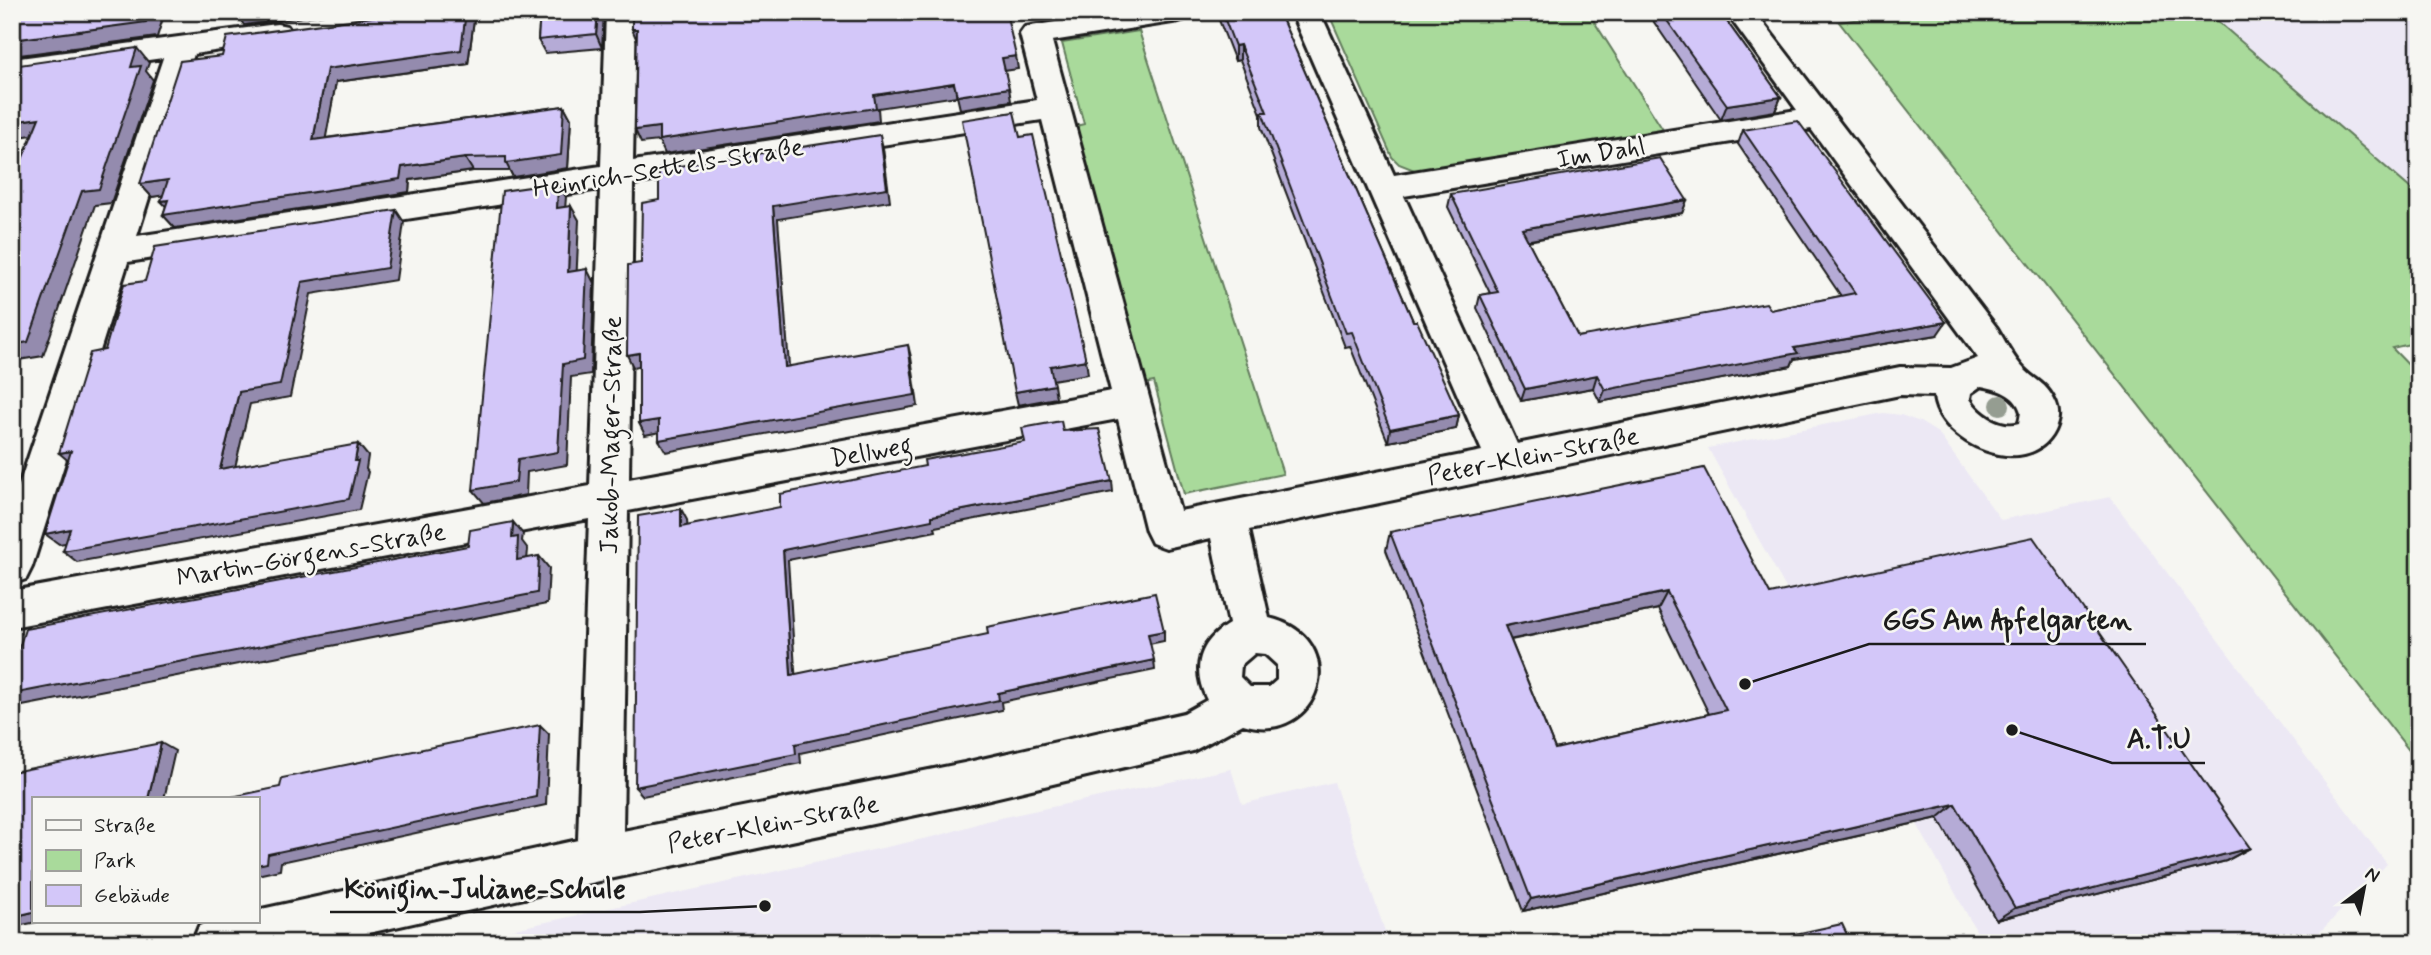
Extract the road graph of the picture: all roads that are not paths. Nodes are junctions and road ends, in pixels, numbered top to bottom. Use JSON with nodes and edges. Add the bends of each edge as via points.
{"nodes":[{"id":1,"x":201,"y":12,"type":"edge"},
{"id":2,"x":621,"y":12,"type":"edge"},
{"id":3,"x":1179,"y":12,"type":"edge"},
{"id":4,"x":1305,"y":12,"type":"edge"},
{"id":5,"x":1740,"y":12,"type":"edge"},
{"id":6,"x":1088,"y":19,"type":"edge"},
{"id":7,"x":310,"y":28,"type":"edge"},
{"id":8,"x":186,"y":45,"type":"junction"},
{"id":9,"x":12,"y":69,"type":"edge"},
{"id":10,"x":1054,"y":108,"type":"junction"},
{"id":11,"x":1818,"y":117,"type":"junction"},
{"id":12,"x":617,"y":175,"type":"junction"},
{"id":13,"x":1384,"y":188,"type":"junction"},
{"id":14,"x":114,"y":252,"type":"junction"},
{"id":15,"x":2012,"y":380,"type":"junction"},
{"id":16,"x":1956,"y":382,"type":"junction"},
{"id":17,"x":1133,"y":402,"type":"junction"},
{"id":18,"x":1505,"y":460,"type":"junction"},
{"id":19,"x":609,"y":499,"type":"junction"},
{"id":20,"x":1227,"y":518,"type":"junction"},
{"id":21,"x":12,"y":567,"type":"edge"},
{"id":22,"x":12,"y":609,"type":"edge"},
{"id":23,"x":1252,"y":634,"type":"junction"},
{"id":24,"x":1240,"y":703,"type":"junction"},
{"id":25,"x":600,"y":858,"type":"junction"},
{"id":26,"x":216,"y":943,"type":"edge"}],
"edges":[{"from":1,"to":8,"type":"street"},
{"from":2,"to":12,"type":"street","name":"Jakob-Mager-Straße"},
{"from":3,"to":6,"type":"street"},
{"from":4,"to":13,"type":"street"},
{"from":5,"to":11,"type":"street"},
{"from":6,"to":10,"type":"street","via":[[1035,34]]},
{"from":7,"to":8,"type":"street"},
{"from":8,"to":9,"type":"street"},
{"from":8,"to":14,"type":"street"},
{"from":10,"to":12,"type":"street","name":"Heinrich-Settels-Straße"},
{"from":10,"to":17,"type":"street"},
{"from":11,"to":13,"type":"street","name":"Im Dahl"},
{"from":11,"to":15,"type":"street"},
{"from":12,"to":14,"type":"street","name":"Heinrich-Settels-Straße"},
{"from":12,"to":19,"type":"street","name":"Jakob-Mager-Straße"},
{"from":13,"to":18,"type":"street"},
{"from":14,"to":21,"type":"street"},
{"from":15,"to":16,"type":"street","name":"Peter-Klein-Straße","via":[[1980,372]]},
{"from":15,"to":16,"type":"street","via":[[2035,399],[2041,422],[2036,431],[2012,440],[1997,438],[1958,414],[1952,402]]},
{"from":16,"to":18,"type":"street","name":"Peter-Klein-Straße","via":[[1900,381]]},
{"from":17,"to":19,"type":"street","name":"Dellweg"},
{"from":17,"to":20,"type":"street","via":[[1167,531]]},
{"from":18,"to":20,"type":"street","name":"Peter-Klein-Straße"},
{"from":19,"to":22,"type":"street","name":"Martin-Görgens-Straße"},
{"from":19,"to":25,"type":"street","name":"Jakob-Mager-Straße"},
{"from":20,"to":23,"type":"street"},
{"from":23,"to":24,"type":"street","via":[[1230,645],[1219,664],[1222,686]]},
{"from":23,"to":24,"type":"street","via":[[1288,644],[1296,654],[1300,676],[1289,698],[1278,704],[1266,708]]},
{"from":24,"to":25,"type":"street","name":"Peter-Klein-Straße","via":[[1193,731],[964,784]]},
{"from":25,"to":26,"type":"street","name":"Peter-Klein-Straße"}]}
